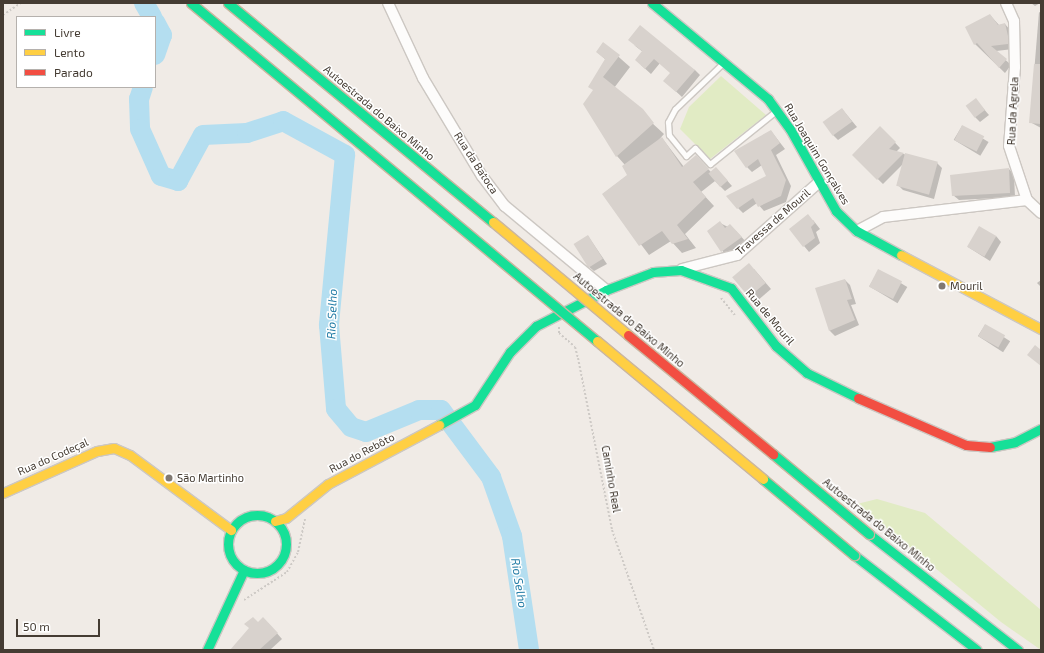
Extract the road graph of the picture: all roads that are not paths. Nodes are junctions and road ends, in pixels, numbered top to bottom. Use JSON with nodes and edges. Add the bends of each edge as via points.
{"nodes":[{"id":1,"x":191,"y":3,"type":"edge"},
{"id":2,"x":228,"y":3,"type":"edge"},
{"id":3,"x":388,"y":3,"type":"edge"},
{"id":4,"x":652,"y":3,"type":"edge"},
{"id":5,"x":1006,"y":3,"type":"edge"},
{"id":6,"x":724,"y":62,"type":"junction"},
{"id":7,"x":777,"y":110,"type":"junction"},
{"id":8,"x":818,"y":183,"type":"junction"},
{"id":9,"x":1027,"y":200,"type":"junction"},
{"id":10,"x":1041,"y":213,"type":"edge"},
{"id":11,"x":857,"y":231,"type":"junction"},
{"id":12,"x":681,"y":270,"type":"junction"},
{"id":13,"x":606,"y":290,"type":"junction"},
{"id":14,"x":1041,"y":329,"type":"edge"},
{"id":15,"x":466,"y":412,"type":"joint"},
{"id":16,"x":1041,"y":429,"type":"edge"},
{"id":17,"x":3,"y":493,"type":"edge"},
{"id":18,"x":275,"y":521,"type":"junction"},
{"id":19,"x":231,"y":530,"type":"junction"},
{"id":20,"x":244,"y":570,"type":"junction"},
{"id":21,"x":208,"y":650,"type":"edge"},
{"id":22,"x":977,"y":650,"type":"edge"},
{"id":23,"x":1018,"y":650,"type":"edge"}],
"edges":[{"from":1,"to":22,"type":"main road","bridge":true,"via":[[854,555]]},
{"from":2,"to":23,"type":"main road","name":"Autoestrada do Baixo Minho","bridge":true,"via":[[869,534]]},
{"from":3,"to":13,"type":"street","name":"Rua da Batoca","via":[[423,78],[482,176],[505,206]]},
{"from":4,"to":6,"type":"main road","name":"Rua Joaquim Gonçalves"},
{"from":5,"to":9,"type":"street","name":"Rua da Agrela","via":[[1014,21],[1015,67],[1009,146]]},
{"from":6,"to":7,"type":"main road","name":"Rua Joaquim Gonçalves","via":[[768,99]]},
{"from":6,"to":7,"type":"lane","via":[[675,109],[668,122],[669,135],[686,156],[695,148],[710,164]]},
{"from":7,"to":8,"type":"main road","name":"Rua Joaquim Gonçalves"},
{"from":8,"to":11,"type":"main road","name":"Rua Joaquim Gonçalves","via":[[836,211]]},
{"from":8,"to":12,"type":"street","name":"Travessa de Mouril","via":[[737,255]]},
{"from":9,"to":10,"type":"street","name":"Rua da Agrela"},
{"from":9,"to":11,"type":"street","via":[[883,217]]},
{"from":11,"to":14,"type":"main road","name":"Rua Joaquim Gonçalves"},
{"from":12,"to":13,"type":"main road","name":"Rua de Mouril","via":[[653,272]]},
{"from":12,"to":16,"type":"main road","name":"Rua de Mouril","via":[[731,288],[776,346],[807,373],[905,420],[966,445],[991,448],[1015,442]]},
{"from":13,"to":15,"type":"main road","name":"Rua de Mouril","via":[[554,314],[520,339],[482,396]]},
{"from":15,"to":18,"type":"main road","name":"Rua do Rebôto","via":[[328,484],[286,518]]},
{"from":17,"to":19,"type":"main road","name":"Rua do Codeçal","via":[[97,451],[114,448],[130,456]]},
{"from":18,"to":19,"type":"main road","via":[[266,516],[246,517]]},
{"from":18,"to":20,"type":"main road","via":[[285,534],[282,560],[261,573]]},
{"from":19,"to":20,"type":"main road","via":[[229,553]]},
{"from":20,"to":21,"type":"main road"}]}
